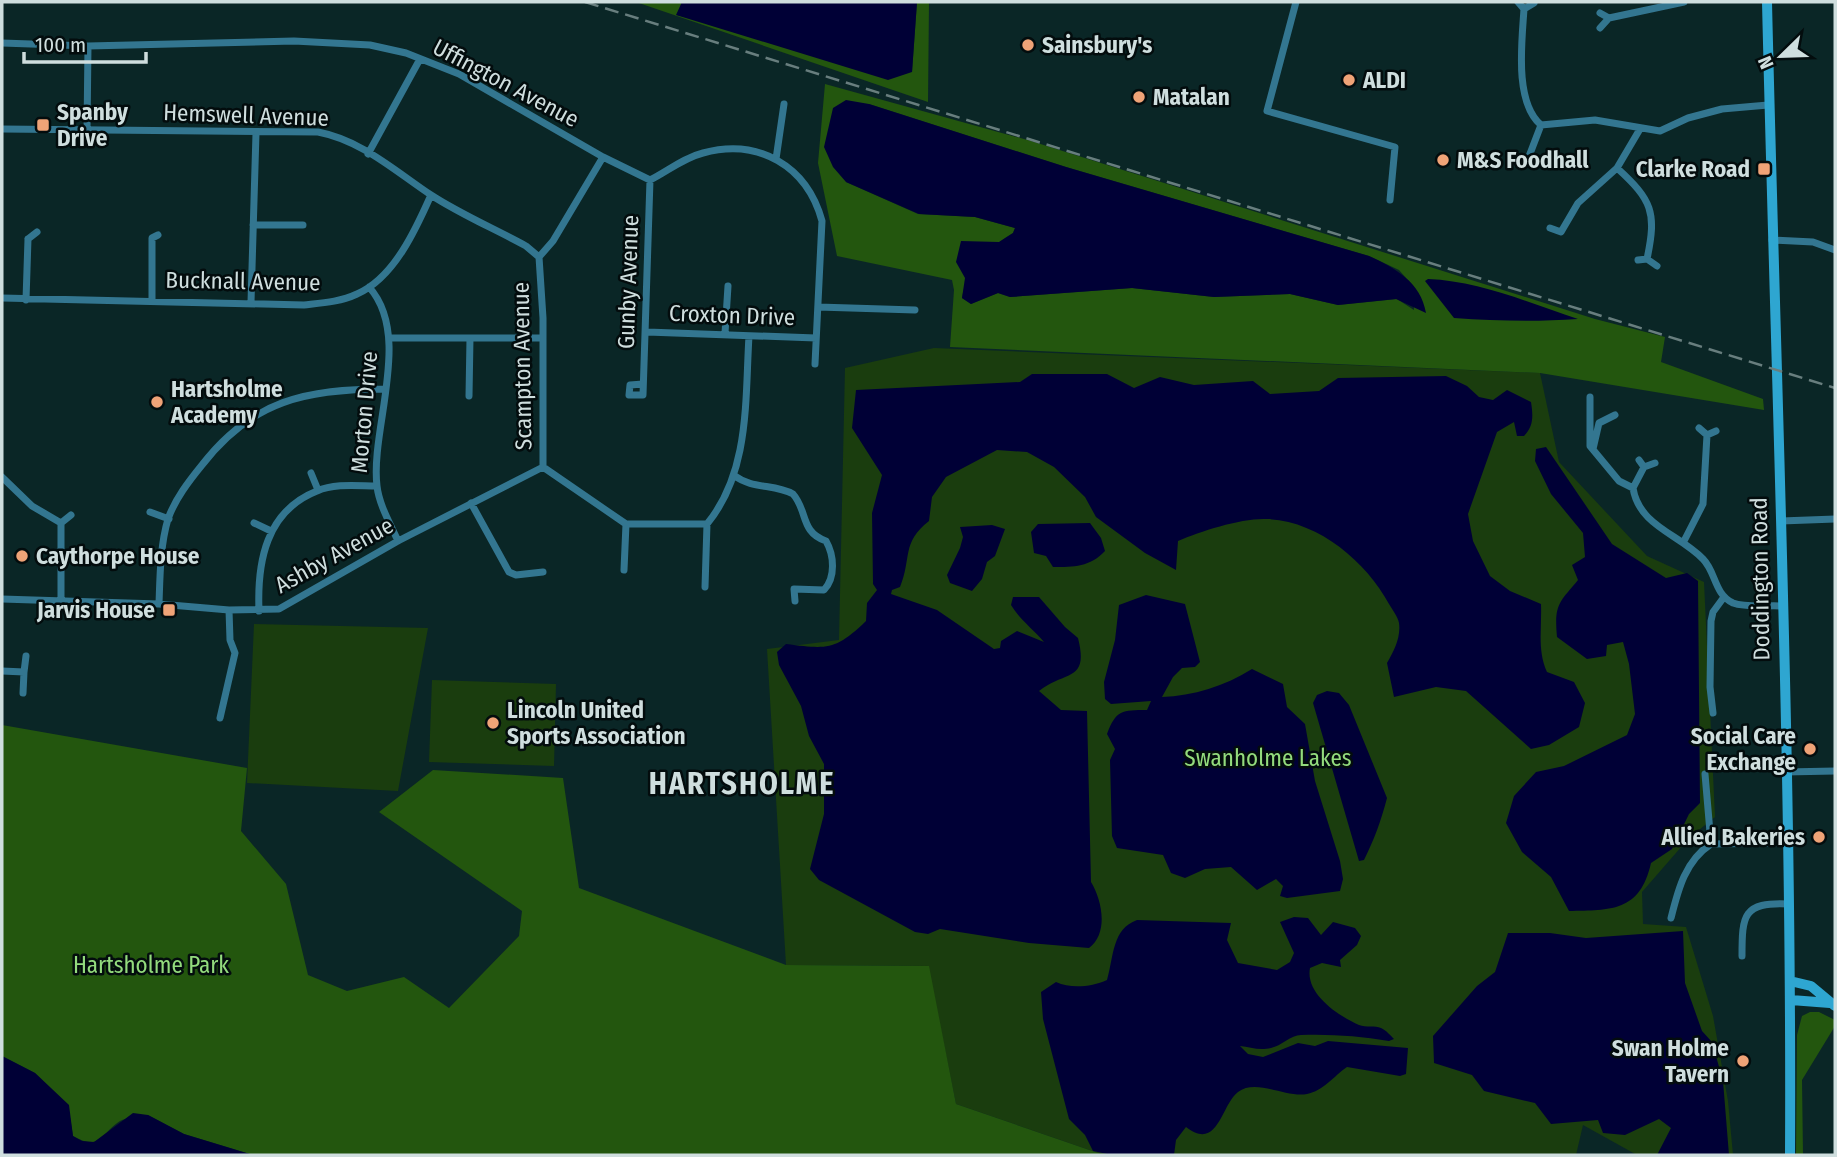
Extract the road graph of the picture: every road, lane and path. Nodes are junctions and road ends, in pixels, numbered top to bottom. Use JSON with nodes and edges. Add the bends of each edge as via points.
{"nodes":[{"id":1,"x":1296,"y":2,"type":"edge"},
{"id":2,"x":1518,"y":2,"type":"edge"},
{"id":3,"x":1684,"y":2,"type":"edge"},
{"id":4,"x":1766,"y":2,"type":"edge"},
{"id":5,"x":1534,"y":3,"type":"edge"},
{"id":6,"x":1665,"y":4,"type":"edge"},
{"id":7,"x":1524,"y":9,"type":"junction"},
{"id":8,"x":1600,"y":13,"type":"dead end"},
{"id":9,"x":1609,"y":18,"type":"junction"},
{"id":10,"x":1600,"y":28,"type":"dead end"},
{"id":11,"x":2,"y":43,"type":"edge"},
{"id":12,"x":88,"y":46,"type":"junction"},
{"id":13,"x":420,"y":59,"type":"junction"},
{"id":14,"x":784,"y":104,"type":"dead end"},
{"id":15,"x":1768,"y":104,"type":"junction"},
{"id":16,"x":1541,"y":125,"type":"junction"},
{"id":17,"x":2,"y":129,"type":"edge"},
{"id":18,"x":1640,"y":129,"type":"junction"},
{"id":19,"x":87,"y":130,"type":"junction"},
{"id":20,"x":256,"y":133,"type":"junction"},
{"id":21,"x":368,"y":153,"type":"junction"},
{"id":22,"x":603,"y":157,"type":"junction"},
{"id":23,"x":776,"y":159,"type":"junction"},
{"id":24,"x":1528,"y":159,"type":"dead end"},
{"id":25,"x":1617,"y":168,"type":"junction"},
{"id":26,"x":650,"y":180,"type":"junction"},
{"id":27,"x":431,"y":195,"type":"junction"},
{"id":28,"x":1390,"y":200,"type":"dead end"},
{"id":29,"x":253,"y":225,"type":"junction"},
{"id":30,"x":303,"y":225,"type":"dead end"},
{"id":31,"x":1550,"y":228,"type":"dead end"},
{"id":32,"x":21,"y":232,"type":"dead end"},
{"id":33,"x":37,"y":232,"type":"dead end"},
{"id":34,"x":1561,"y":232,"type":"junction"},
{"id":35,"x":144,"y":233,"type":"dead end"},
{"id":36,"x":28,"y":239,"type":"junction"},
{"id":37,"x":1772,"y":240,"type":"junction"},
{"id":38,"x":1564,"y":241,"type":"dead end"},
{"id":39,"x":1835,"y":250,"type":"edge"},
{"id":40,"x":539,"y":257,"type":"junction"},
{"id":41,"x":1647,"y":259,"type":"junction"},
{"id":42,"x":1638,"y":260,"type":"dead end"},
{"id":43,"x":1657,"y":266,"type":"dead end"},
{"id":44,"x":728,"y":286,"type":"dead end"},
{"id":45,"x":369,"y":287,"type":"junction"},
{"id":46,"x":2,"y":298,"type":"edge"},
{"id":47,"x":26,"y":299,"type":"junction"},
{"id":48,"x":152,"y":300,"type":"junction"},
{"id":49,"x":251,"y":302,"type":"junction"},
{"id":50,"x":818,"y":307,"type":"junction"},
{"id":51,"x":915,"y":310,"type":"dead end"},
{"id":52,"x":647,"y":331,"type":"junction"},
{"id":53,"x":725,"y":333,"type":"junction"},
{"id":54,"x":748,"y":336,"type":"junction"},
{"id":55,"x":389,"y":338,"type":"junction"},
{"id":56,"x":470,"y":338,"type":"junction"},
{"id":57,"x":543,"y":338,"type":"junction"},
{"id":58,"x":816,"y":338,"type":"junction"},
{"id":59,"x":815,"y":364,"type":"dead end"},
{"id":60,"x":643,"y":384,"type":"dead end"},
{"id":61,"x":385,"y":389,"type":"junction"},
{"id":62,"x":469,"y":396,"type":"dead end"},
{"id":63,"x":1590,"y":397,"type":"dead end"},
{"id":64,"x":1615,"y":415,"type":"dead end"},
{"id":65,"x":1699,"y":428,"type":"dead end"},
{"id":66,"x":1716,"y":431,"type":"dead end"},
{"id":67,"x":1707,"y":435,"type":"junction"},
{"id":68,"x":1592,"y":450,"type":"junction"},
{"id":69,"x":1639,"y":460,"type":"dead end"},
{"id":70,"x":1655,"y":463,"type":"dead end"},
{"id":71,"x":543,"y":467,"type":"junction"},
{"id":72,"x":1644,"y":467,"type":"junction"},
{"id":73,"x":311,"y":473,"type":"dead end"},
{"id":74,"x":735,"y":476,"type":"junction"},
{"id":75,"x":2,"y":477,"type":"edge"},
{"id":76,"x":377,"y":486,"type":"junction"},
{"id":77,"x":1633,"y":488,"type":"junction"},
{"id":78,"x":318,"y":490,"type":"junction"},
{"id":79,"x":471,"y":503,"type":"junction"},
{"id":80,"x":150,"y":512,"type":"dead end"},
{"id":81,"x":71,"y":515,"type":"dead end"},
{"id":82,"x":169,"y":519,"type":"junction"},
{"id":83,"x":1835,"y":519,"type":"edge"},
{"id":84,"x":1781,"y":521,"type":"junction"},
{"id":85,"x":61,"y":523,"type":"junction"},
{"id":86,"x":254,"y":523,"type":"dead end"},
{"id":87,"x":626,"y":524,"type":"junction"},
{"id":88,"x":707,"y":524,"type":"junction"},
{"id":89,"x":271,"y":531,"type":"junction"},
{"id":90,"x":398,"y":541,"type":"junction"},
{"id":91,"x":1683,"y":543,"type":"junction"},
{"id":92,"x":624,"y":570,"type":"dead end"},
{"id":93,"x":543,"y":572,"type":"dead end"},
{"id":94,"x":705,"y":587,"type":"dead end"},
{"id":95,"x":1724,"y":597,"type":"junction"},
{"id":96,"x":2,"y":599,"type":"edge"},
{"id":97,"x":61,"y":601,"type":"junction"},
{"id":98,"x":795,"y":601,"type":"dead end"},
{"id":99,"x":159,"y":604,"type":"junction"},
{"id":100,"x":1782,"y":606,"type":"junction"},
{"id":101,"x":229,"y":610,"type":"junction"},
{"id":102,"x":258,"y":611,"type":"junction"},
{"id":103,"x":26,"y":656,"type":"dead end"},
{"id":104,"x":2,"y":671,"type":"edge"},
{"id":105,"x":23,"y":673,"type":"junction"},
{"id":106,"x":23,"y":693,"type":"dead end"},
{"id":107,"x":1713,"y":713,"type":"dead end"},
{"id":108,"x":220,"y":718,"type":"dead end"},
{"id":109,"x":1835,"y":771,"type":"edge"},
{"id":110,"x":1784,"y":772,"type":"junction"},
{"id":111,"x":1705,"y":774,"type":"dead end"},
{"id":112,"x":1786,"y":843,"type":"junction"},
{"id":113,"x":1711,"y":844,"type":"junction"},
{"id":114,"x":1788,"y":904,"type":"junction"},
{"id":115,"x":1671,"y":918,"type":"dead end"},
{"id":116,"x":1742,"y":956,"type":"dead end"},
{"id":117,"x":1790,"y":981,"type":"junction"},
{"id":118,"x":1791,"y":1000,"type":"junction"},
{"id":119,"x":1833,"y":1004,"type":"edge"},
{"id":120,"x":1790,"y":1155,"type":"edge"}],
"edges":[{"from":1,"to":28,"type":"street","via":[[1267,111],[1395,147]]},
{"from":2,"to":7,"type":"street"},
{"from":3,"to":6,"type":"street"},
{"from":4,"to":15,"type":"main road","name":"Doddington Road"},
{"from":5,"to":7,"type":"street"},
{"from":6,"to":9,"type":"street"},
{"from":7,"to":16,"type":"street","via":[[1526,105]]},
{"from":8,"to":9,"type":"street"},
{"from":9,"to":10,"type":"street"},
{"from":11,"to":12,"type":"street","name":"Uffington Avenue"},
{"from":12,"to":13,"type":"street","name":"Uffington Avenue","via":[[324,42],[370,45]]},
{"from":12,"to":19,"type":"street"},
{"from":13,"to":21,"type":"street"},
{"from":13,"to":22,"type":"street","name":"Uffington Avenue","via":[[459,74]]},
{"from":14,"to":23,"type":"street"},
{"from":15,"to":18,"type":"street","via":[[1722,109],[1660,131]]},
{"from":15,"to":37,"type":"main road","name":"Doddington Road"},
{"from":16,"to":18,"type":"street","via":[[1595,120]]},
{"from":16,"to":24,"type":"street"},
{"from":17,"to":19,"type":"street","name":"Hemswell Avenue"},
{"from":18,"to":25,"type":"street"},
{"from":19,"to":20,"type":"street","name":"Hemswell Avenue"},
{"from":20,"to":21,"type":"street","name":"Hemswell Avenue","via":[[318,132]]},
{"from":20,"to":29,"type":"street"},
{"from":21,"to":27,"type":"street","name":"Hemswell Avenue"},
{"from":22,"to":26,"type":"street","name":"Uffington Avenue"},
{"from":22,"to":40,"type":"street","name":"Scampton Avenue"},
{"from":23,"to":26,"type":"street","via":[[757,151],[705,152]]},
{"from":23,"to":50,"type":"street","via":[[796,173],[816,198],[822,220]]},
{"from":25,"to":34,"type":"street","via":[[1578,203]]},
{"from":25,"to":41,"type":"street","via":[[1643,191],[1650,208],[1653,225]]},
{"from":26,"to":52,"type":"street","name":"Gunby Avenue"},
{"from":27,"to":40,"type":"street","name":"Hemswell Avenue"},
{"from":27,"to":45,"type":"street","name":"Bucknall Avenue","via":[[397,258]]},
{"from":29,"to":30,"type":"street"},
{"from":29,"to":49,"type":"street"},
{"from":31,"to":34,"type":"street"},
{"from":32,"to":36,"type":"street"},
{"from":33,"to":36,"type":"street"},
{"from":34,"to":38,"type":"street"},
{"from":35,"to":48,"type":"street","via":[[155,236]]},
{"from":36,"to":47,"type":"street"},
{"from":37,"to":39,"type":"street","via":[[1813,242]]},
{"from":37,"to":84,"type":"main road","name":"Doddington Road"},
{"from":40,"to":57,"type":"street","name":"Scampton Avenue"},
{"from":41,"to":42,"type":"street"},
{"from":41,"to":43,"type":"street"},
{"from":44,"to":53,"type":"street"},
{"from":45,"to":49,"type":"street","name":"Bucknall Avenue","via":[[340,300],[304,305]]},
{"from":45,"to":55,"type":"street","name":"Morton Drive","via":[[384,312]]},
{"from":46,"to":47,"type":"street","name":"Bucknall Avenue"},
{"from":47,"to":48,"type":"street","name":"Bucknall Avenue"},
{"from":48,"to":49,"type":"street","name":"Bucknall Avenue"},
{"from":50,"to":51,"type":"street"},
{"from":50,"to":58,"type":"street"},
{"from":52,"to":53,"type":"street","name":"Croxton Drive"},
{"from":52,"to":60,"type":"street","name":"Gunby Avenue"},
{"from":53,"to":54,"type":"street","name":"Croxton Drive"},
{"from":54,"to":58,"type":"street","name":"Croxton Drive"},
{"from":54,"to":74,"type":"street"},
{"from":55,"to":56,"type":"street"},
{"from":55,"to":61,"type":"street","name":"Morton Drive"},
{"from":56,"to":57,"type":"street"},
{"from":56,"to":62,"type":"street"},
{"from":57,"to":71,"type":"street","name":"Scampton Avenue"},
{"from":58,"to":59,"type":"street"},
{"from":61,"to":76,"type":"street","name":"Morton Drive"},
{"from":61,"to":82,"type":"street","via":[[321,392],[266,407],[210,454],[183,489]]},
{"from":63,"to":68,"type":"street"},
{"from":64,"to":68,"type":"street","via":[[1600,424]]},
{"from":65,"to":67,"type":"street"},
{"from":66,"to":67,"type":"street"},
{"from":67,"to":91,"type":"street","via":[[1703,505]]},
{"from":68,"to":77,"type":"street","via":[[1619,481]]},
{"from":69,"to":72,"type":"street"},
{"from":70,"to":72,"type":"street"},
{"from":71,"to":79,"type":"street","name":"Ashby Avenue"},
{"from":71,"to":87,"type":"street"},
{"from":72,"to":77,"type":"street"},
{"from":73,"to":78,"type":"street"},
{"from":74,"to":88,"type":"street"},
{"from":74,"to":98,"type":"street","via":[[793,494],[807,527],[832,551],[829,584],[824,590],[794,589]]},
{"from":75,"to":85,"type":"street","via":[[32,506]]},
{"from":76,"to":78,"type":"street"},
{"from":76,"to":90,"type":"street","name":"Morton Drive"},
{"from":77,"to":91,"type":"street","via":[[1637,506],[1646,517]]},
{"from":78,"to":89,"type":"street","via":[[291,506]]},
{"from":79,"to":90,"type":"street","name":"Ashby Avenue"},
{"from":79,"to":93,"type":"street","via":[[509,572]]},
{"from":80,"to":82,"type":"street"},
{"from":81,"to":85,"type":"street"},
{"from":82,"to":99,"type":"street"},
{"from":83,"to":84,"type":"street"},
{"from":84,"to":100,"type":"main road","name":"Doddington Road"},
{"from":85,"to":97,"type":"street"},
{"from":86,"to":89,"type":"street"},
{"from":87,"to":88,"type":"street"},
{"from":87,"to":92,"type":"street"},
{"from":88,"to":94,"type":"street"},
{"from":89,"to":102,"type":"street","via":[[259,573]]},
{"from":90,"to":102,"type":"street","name":"Ashby Avenue","via":[[307,596],[279,609]]},
{"from":91,"to":95,"type":"street","via":[[1707,565]]},
{"from":95,"to":100,"type":"street","via":[[1744,605]]},
{"from":95,"to":107,"type":"street","via":[[1711,621]]},
{"from":96,"to":97,"type":"street","name":"Ashby Avenue"},
{"from":97,"to":99,"type":"street","name":"Ashby Avenue"},
{"from":99,"to":101,"type":"street","name":"Ashby Avenue"},
{"from":100,"to":110,"type":"main road","name":"Doddington Road"},
{"from":101,"to":102,"type":"street","name":"Ashby Avenue"},
{"from":101,"to":108,"type":"street","via":[[235,653]]},
{"from":103,"to":105,"type":"street"},
{"from":104,"to":105,"type":"street"},
{"from":105,"to":106,"type":"street"},
{"from":109,"to":110,"type":"street"},
{"from":110,"to":112,"type":"main road","name":"Doddington Road"},
{"from":111,"to":113,"type":"street"},
{"from":112,"to":113,"type":"street"},
{"from":112,"to":114,"type":"main road","name":"Doddington Road"},
{"from":113,"to":115,"type":"street","via":[[1687,869]]},
{"from":114,"to":116,"type":"street","via":[[1763,903],[1745,917]]},
{"from":114,"to":117,"type":"main road","name":"Doddington Road"},
{"from":117,"to":118,"type":"main road","name":"Doddington Road"},
{"from":117,"to":119,"type":"main road","via":[[1811,986]]},
{"from":118,"to":119,"type":"main road"},
{"from":118,"to":120,"type":"main road","name":"Doddington Road"}]}
